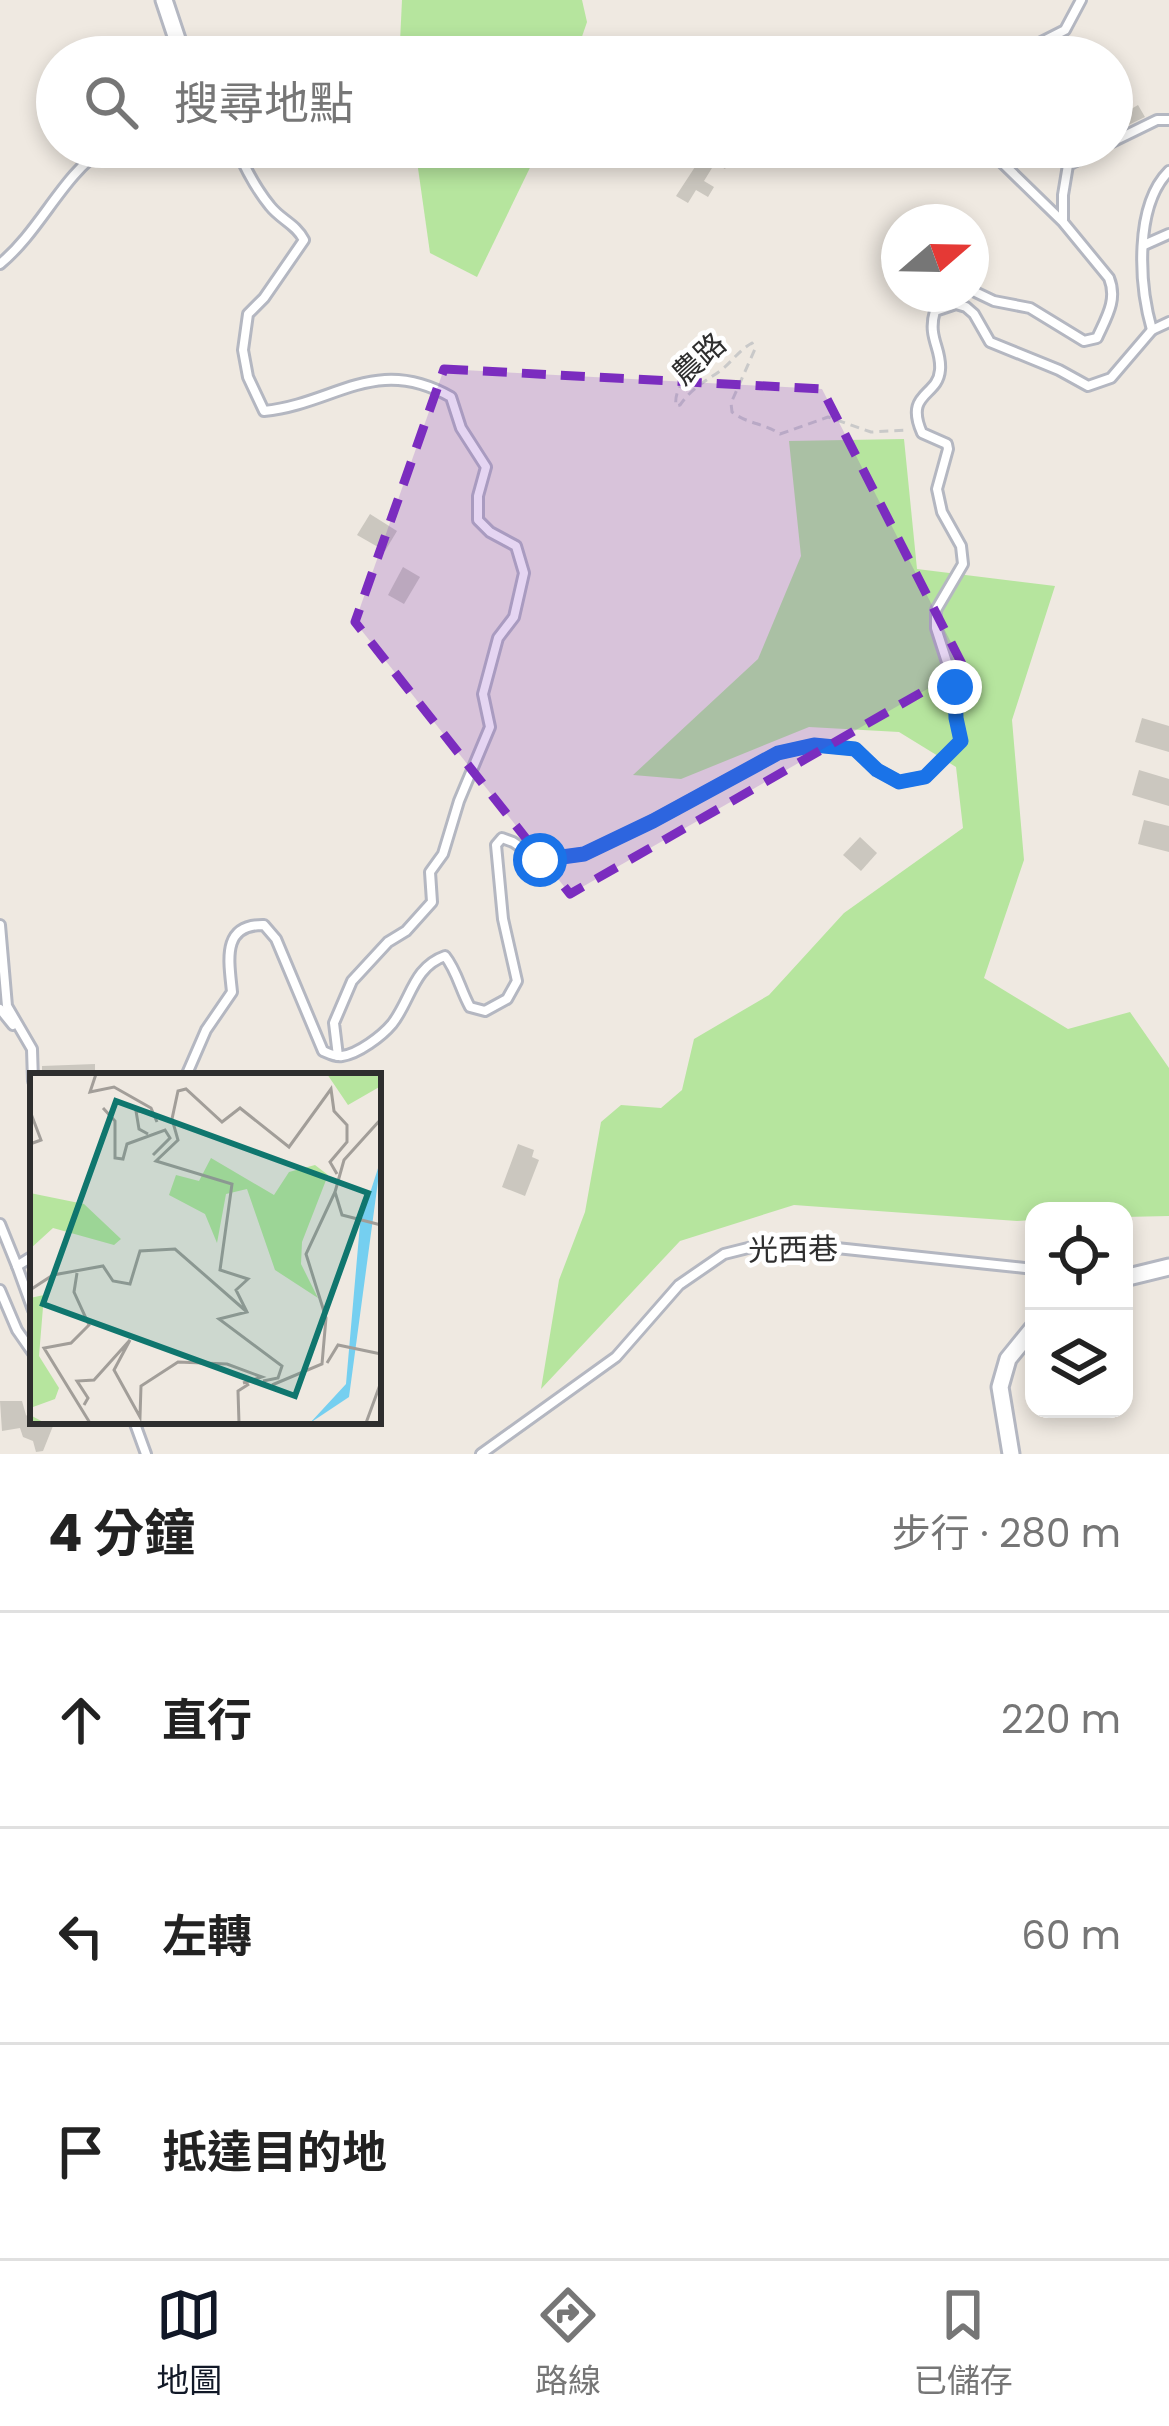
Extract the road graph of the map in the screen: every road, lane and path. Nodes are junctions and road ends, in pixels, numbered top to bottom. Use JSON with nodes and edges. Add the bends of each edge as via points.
{"nodes":[{"id":1,"x":164,"y":0,"type":"edge"},
{"id":2,"x":1081,"y":0,"type":"edge"},
{"id":3,"x":176,"y":36,"type":"edge"},
{"id":4,"x":1053,"y":36,"type":"edge"},
{"id":5,"x":1169,"y":120,"type":"edge"},
{"id":6,"x":1133,"y":131,"type":"edge"},
{"id":7,"x":81,"y":168,"type":"edge"},
{"id":8,"x":246,"y":168,"type":"edge"},
{"id":9,"x":1008,"y":168,"type":"edge"},
{"id":10,"x":1068,"y":168,"type":"edge"},
{"id":11,"x":1169,"y":171,"type":"edge"},
{"id":12,"x":1063,"y":222,"type":"junction"},
{"id":13,"x":1169,"y":234,"type":"edge"},
{"id":14,"x":1142,"y":246,"type":"junction"},
{"id":15,"x":0,"y":264,"type":"edge"},
{"id":16,"x":989,"y":299,"type":"edge"},
{"id":17,"x":935,"y":312,"type":"edge"},
{"id":18,"x":972,"y":312,"type":"edge"},
{"id":19,"x":1169,"y":322,"type":"edge"},
{"id":20,"x":1152,"y":330,"type":"junction"},
{"id":21,"x":698,"y":354,"type":"dead end"},
{"id":22,"x":918,"y":424,"type":"junction"},
{"id":23,"x":0,"y":926,"type":"edge"},
{"id":24,"x":0,"y":1009,"type":"edge"},
{"id":25,"x":32,"y":1049,"type":"junction"},
{"id":26,"x":338,"y":1057,"type":"junction"},
{"id":27,"x":33,"y":1073,"type":"edge"},
{"id":28,"x":187,"y":1073,"type":"edge"},
{"id":29,"x":0,"y":1224,"type":"edge"},
{"id":30,"x":30,"y":1258,"type":"edge"},
{"id":31,"x":17,"y":1266,"type":"junction"},
{"id":32,"x":1169,"y":1267,"type":"edge"},
{"id":33,"x":1025,"y":1268,"type":"edge"},
{"id":34,"x":1133,"y":1276,"type":"edge"},
{"id":35,"x":0,"y":1290,"type":"edge"},
{"id":36,"x":30,"y":1302,"type":"edge"},
{"id":37,"x":1025,"y":1338,"type":"edge"},
{"id":38,"x":30,"y":1349,"type":"edge"},
{"id":39,"x":135,"y":1424,"type":"edge"},
{"id":40,"x":146,"y":1454,"type":"edge"},
{"id":41,"x":481,"y":1454,"type":"edge"},
{"id":42,"x":1011,"y":1454,"type":"edge"}],
"edges":[{"from":1,"to":3,"type":"street"},
{"from":2,"to":4,"type":"lane"},
{"from":5,"to":6,"type":"lane"},
{"from":7,"to":15,"type":"lane"},
{"from":8,"to":26,"type":"lane","via":[[304,240],[248,314],[243,350],[264,411],[355,383],[395,380],[451,397],[486,467],[478,520],[516,546],[524,573],[483,694],[490,727],[430,872],[432,902],[352,981],[334,1023]]},
{"from":9,"to":12,"type":"lane"},
{"from":10,"to":12,"type":"lane"},
{"from":11,"to":14,"type":"lane","via":[[1158,182]]},
{"from":12,"to":16,"type":"lane","via":[[1113,287],[1097,338],[1084,341],[1030,308]]},
{"from":13,"to":14,"type":"lane"},
{"from":14,"to":20,"type":"lane"},
{"from":17,"to":22,"type":"lane","via":[[940,370],[918,404]]},
{"from":18,"to":20,"type":"lane","via":[[990,342],[1088,386],[1112,378]]},
{"from":19,"to":20,"type":"lane"},
{"from":21,"to":22,"type":"path","name":"農路","via":[[676,406],[752,343],[731,403],[744,421],[780,434],[828,417],[871,432]]},
{"from":22,"to":26,"type":"lane","via":[[949,449],[938,489],[963,564],[936,610],[936,628],[961,741],[925,777],[899,782],[855,749],[814,745],[778,753],[584,854],[540,860],[502,838],[496,845],[503,919],[518,981],[507,999],[485,1011],[470,1006],[445,956],[431,960],[391,1026]]},
{"from":23,"to":25,"type":"lane","via":[[7,1006]]},
{"from":24,"to":25,"type":"lane"},
{"from":25,"to":27,"type":"lane"},
{"from":26,"to":28,"type":"lane","via":[[323,1051],[276,940],[264,925],[249,924],[228,954],[232,992]]},
{"from":29,"to":31,"type":"lane"},
{"from":30,"to":31,"type":"lane"},
{"from":31,"to":36,"type":"lane"},
{"from":32,"to":34,"type":"street"},
{"from":33,"to":41,"type":"lane","name":"光西巷","via":[[799,1244],[724,1254],[679,1285],[616,1357]]},
{"from":35,"to":38,"type":"lane"},
{"from":37,"to":42,"type":"street","via":[[1007,1359],[1000,1387]]},
{"from":39,"to":40,"type":"lane"}]}
